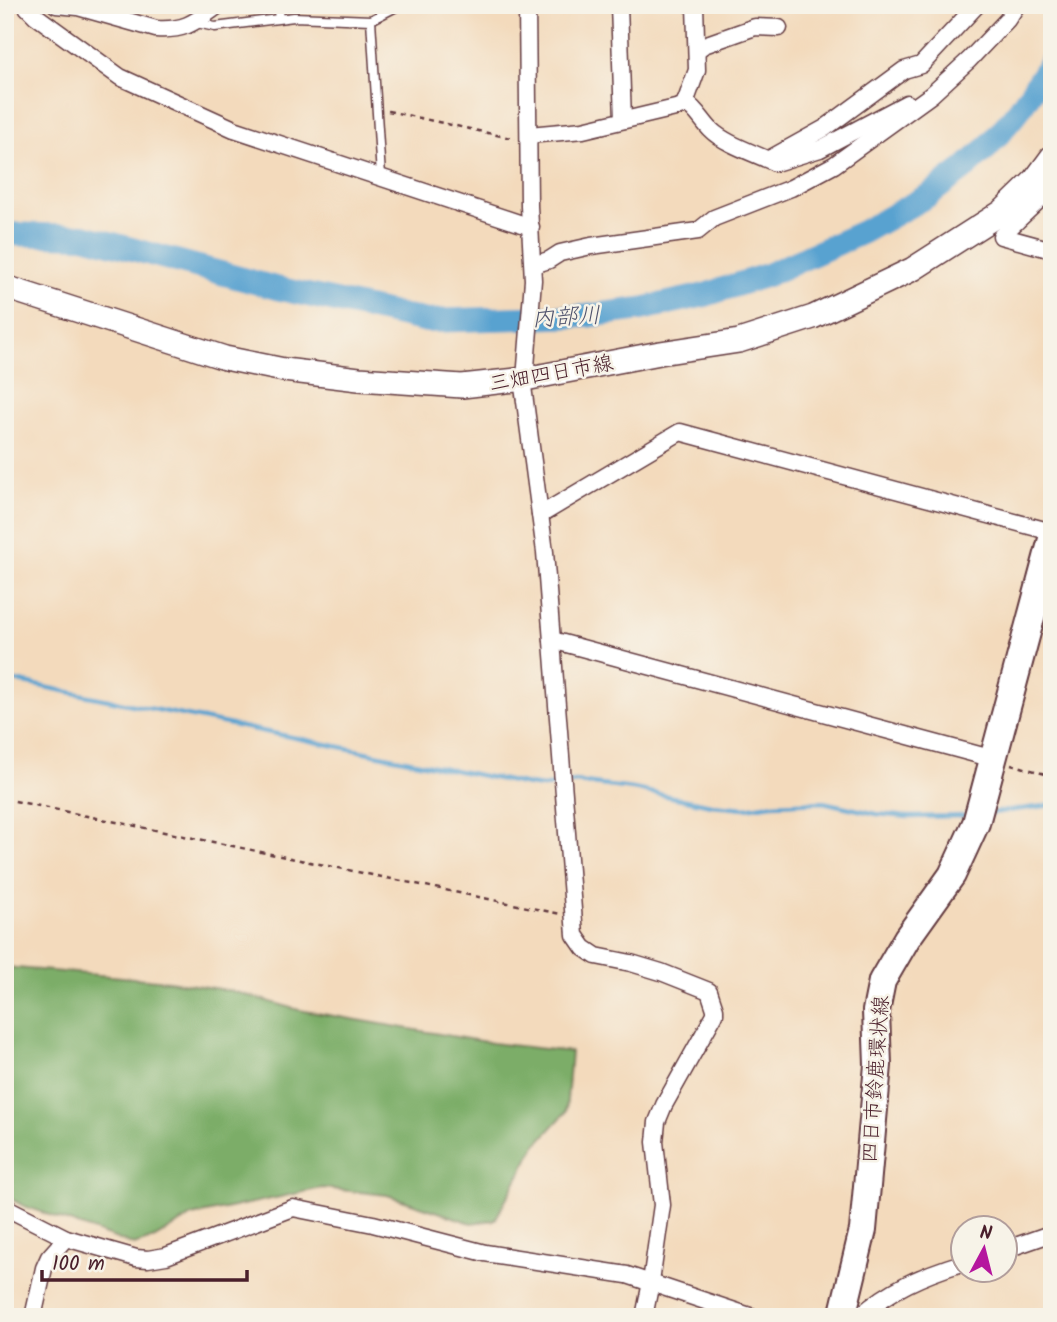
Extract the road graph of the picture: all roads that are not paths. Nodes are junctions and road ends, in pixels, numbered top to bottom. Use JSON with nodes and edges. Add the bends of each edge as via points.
{"nodes":[{"id":1,"x":41,"y":5,"type":"edge"},
{"id":2,"x":56,"y":5,"type":"edge"},
{"id":3,"x":219,"y":5,"type":"edge"},
{"id":4,"x":277,"y":5,"type":"edge"},
{"id":5,"x":400,"y":5,"type":"edge"},
{"id":6,"x":527,"y":5,"type":"edge"},
{"id":7,"x":619,"y":5,"type":"edge"},
{"id":8,"x":695,"y":5,"type":"edge"},
{"id":9,"x":977,"y":5,"type":"edge"},
{"id":10,"x":1017,"y":5,"type":"edge"},
{"id":11,"x":279,"y":18,"type":"junction"},
{"id":12,"x":371,"y":20,"type":"junction"},
{"id":13,"x":196,"y":23,"type":"junction"},
{"id":14,"x":779,"y":28,"type":"dead end"},
{"id":15,"x":696,"y":50,"type":"junction"},
{"id":16,"x":931,"y":95,"type":"junction"},
{"id":17,"x":685,"y":102,"type":"junction"},
{"id":18,"x":623,"y":120,"type":"junction"},
{"id":19,"x":529,"y":138,"type":"junction"},
{"id":20,"x":1052,"y":157,"type":"edge"},
{"id":21,"x":769,"y":160,"type":"junction"},
{"id":22,"x":381,"y":176,"type":"junction"},
{"id":23,"x":1052,"y":188,"type":"edge"},
{"id":24,"x":531,"y":227,"type":"junction"},
{"id":25,"x":1052,"y":250,"type":"edge"},
{"id":26,"x":533,"y":272,"type":"junction"},
{"id":27,"x":5,"y":287,"type":"edge"},
{"id":28,"x":524,"y":379,"type":"junction"},
{"id":29,"x":540,"y":515,"type":"junction"},
{"id":30,"x":1052,"y":532,"type":"edge"},
{"id":31,"x":1052,"y":539,"type":"edge"},
{"id":32,"x":552,"y":640,"type":"junction"},
{"id":33,"x":994,"y":759,"type":"junction"},
{"id":34,"x":5,"y":1207,"type":"edge"},
{"id":35,"x":1052,"y":1230,"type":"edge"},
{"id":36,"x":66,"y":1238,"type":"junction"},
{"id":37,"x":1018,"y":1245,"type":"edge"},
{"id":38,"x":948,"y":1267,"type":"edge"},
{"id":39,"x":651,"y":1282,"type":"junction"},
{"id":40,"x":33,"y":1317,"type":"edge"},
{"id":41,"x":644,"y":1317,"type":"edge"},
{"id":42,"x":753,"y":1317,"type":"edge"},
{"id":43,"x":842,"y":1317,"type":"edge"},
{"id":44,"x":859,"y":1317,"type":"edge"}],
"edges":[{"from":1,"to":22,"type":"street","via":[[27,7],[120,77],[234,129]]},
{"from":2,"to":13,"type":"street","via":[[156,29]]},
{"from":3,"to":13,"type":"street"},
{"from":4,"to":11,"type":"lane"},
{"from":5,"to":12,"type":"lane"},
{"from":6,"to":19,"type":"street"},
{"from":7,"to":18,"type":"street"},
{"from":8,"to":15,"type":"street"},
{"from":9,"to":21,"type":"street","via":[[921,65],[904,69],[825,128]]},
{"from":10,"to":16,"type":"street"},
{"from":11,"to":12,"type":"lane"},
{"from":11,"to":13,"type":"lane","via":[[215,27]]},
{"from":12,"to":22,"type":"lane"},
{"from":14,"to":15,"type":"street","via":[[755,27]]},
{"from":15,"to":17,"type":"street","via":[[697,70]]},
{"from":16,"to":21,"type":"street","via":[[920,96],[820,149],[775,163]]},
{"from":16,"to":26,"type":"street","via":[[834,165],[791,188],[714,218],[698,232],[560,253]]},
{"from":17,"to":18,"type":"street","via":[[684,106]]},
{"from":17,"to":21,"type":"street","via":[[718,136]]},
{"from":18,"to":19,"type":"street"},
{"from":19,"to":24,"type":"street"},
{"from":20,"to":28,"type":"main road","name":"三畑四日市線","via":[[1002,212],[913,269],[813,317],[739,341]]},
{"from":22,"to":24,"type":"street"},
{"from":23,"to":25,"type":"street","via":[[1001,236]]},
{"from":24,"to":26,"type":"street"},
{"from":26,"to":28,"type":"street"},
{"from":27,"to":28,"type":"main road","name":"三畑四日市線","via":[[257,366],[435,386]]},
{"from":28,"to":29,"type":"street"},
{"from":29,"to":30,"type":"street","via":[[680,432]]},
{"from":29,"to":32,"type":"street"},
{"from":31,"to":33,"type":"main road","name":"四日市鈴鹿環状線"},
{"from":32,"to":33,"type":"street"},
{"from":32,"to":39,"type":"street","via":[[572,916],[579,942],[591,953],[709,991],[715,1009],[657,1122],[662,1205]]},
{"from":33,"to":43,"type":"main road","name":"四日市鈴鹿環状線","via":[[976,823],[952,874],[882,981],[876,1011],[878,1065],[863,1230]]},
{"from":34,"to":36,"type":"street"},
{"from":35,"to":37,"type":"street"},
{"from":36,"to":39,"type":"street","via":[[148,1259],[293,1208],[485,1253]]},
{"from":36,"to":40,"type":"street","via":[[44,1268]]},
{"from":38,"to":44,"type":"street","via":[[895,1289]]},
{"from":39,"to":41,"type":"street"},
{"from":39,"to":42,"type":"street"}]}
